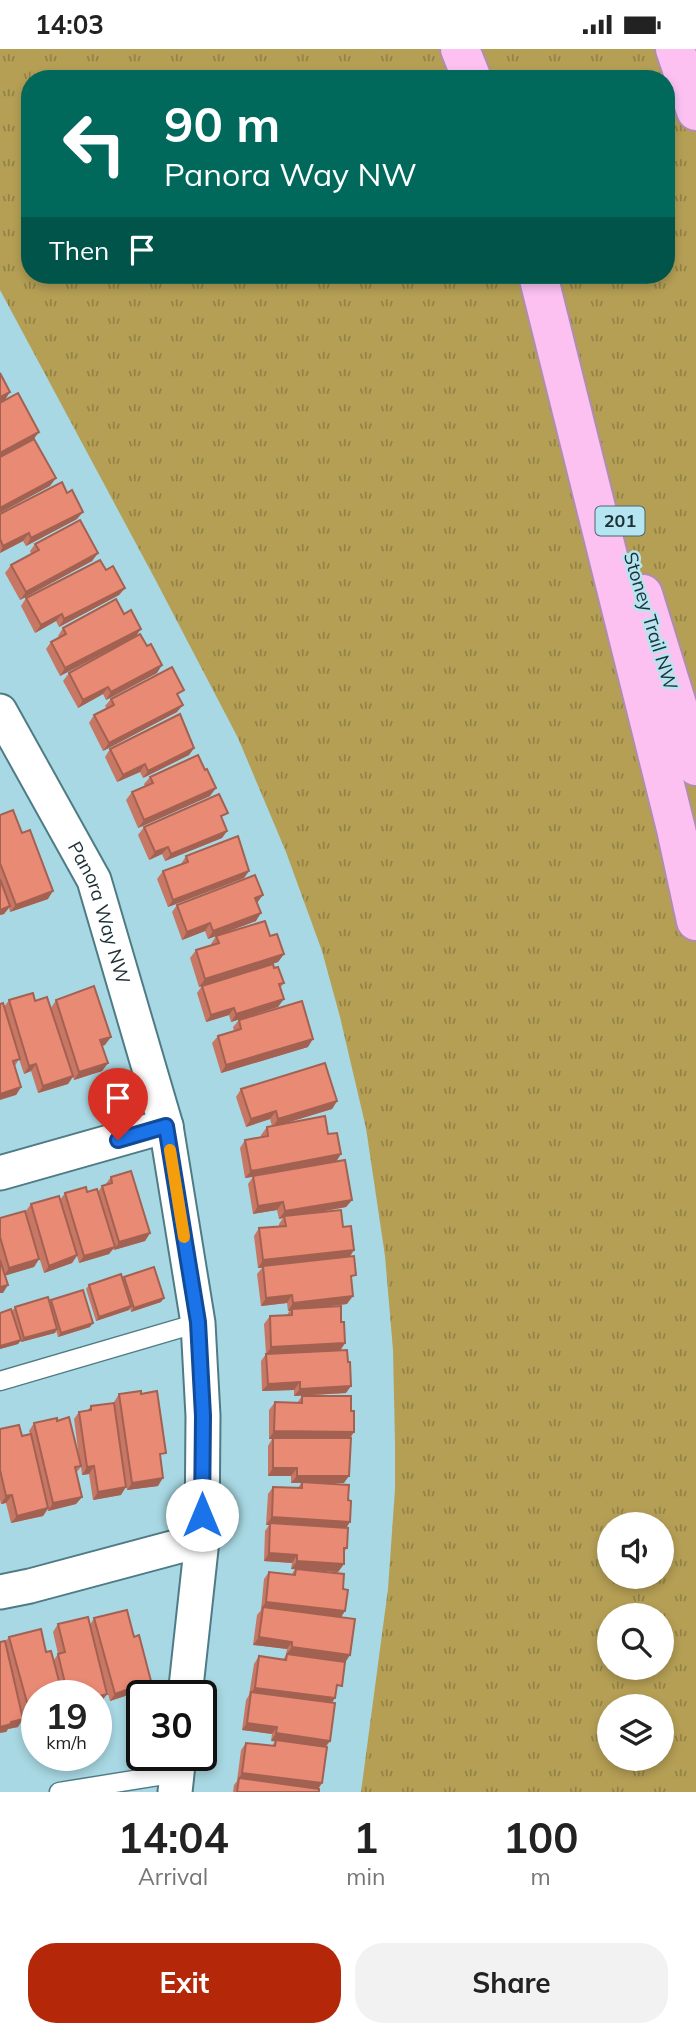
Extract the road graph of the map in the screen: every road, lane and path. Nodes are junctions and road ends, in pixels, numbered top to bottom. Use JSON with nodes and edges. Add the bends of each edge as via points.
{"nodes":[{"id":1,"x":460,"y":49,"type":"edge"},
{"id":2,"x":675,"y":49,"type":"edge"},
{"id":3,"x":468,"y":70,"type":"edge"},
{"id":4,"x":696,"y":111,"type":"edge"},
{"id":5,"x":543,"y":284,"type":"edge"},
{"id":6,"x":544,"y":284,"type":"edge"},
{"id":7,"x":0,"y":711,"type":"edge"},
{"id":8,"x":10,"y":754,"type":"edge"},
{"id":9,"x":696,"y":766,"type":"edge"},
{"id":10,"x":696,"y":921,"type":"edge"},
{"id":11,"x":166,"y":1126,"type":"junction"},
{"id":12,"x":0,"y":1173,"type":"edge"},
{"id":13,"x":198,"y":1322,"type":"junction"},
{"id":14,"x":0,"y":1381,"type":"edge"},
{"id":15,"x":202,"y":1540,"type":"junction"},
{"id":16,"x":0,"y":1592,"type":"edge"},
{"id":17,"x":188,"y":1680,"type":"edge"},
{"id":18,"x":177,"y":1774,"type":"edge"},
{"id":19,"x":59,"y":1792,"type":"edge"}],
"edges":[{"from":1,"to":3,"type":"highway"},
{"from":2,"to":4,"type":"highway"},
{"from":5,"to":10,"type":"highway"},
{"from":6,"to":9,"type":"highway","name":"Stoney Trail NW","number":"201"},
{"from":7,"to":8,"type":"street","name":"Panora Way NW"},
{"from":8,"to":11,"type":"street","name":"Panora Way NW","via":[[94,880]]},
{"from":11,"to":12,"type":"street"},
{"from":11,"to":13,"type":"street","name":"Panora Way NW"},
{"from":13,"to":14,"type":"lane"},
{"from":13,"to":15,"type":"street","name":"Panora Way NW"},
{"from":15,"to":16,"type":"street"},
{"from":15,"to":17,"type":"street","name":"Panora Way NW"},
{"from":18,"to":19,"type":"lane"}]}
